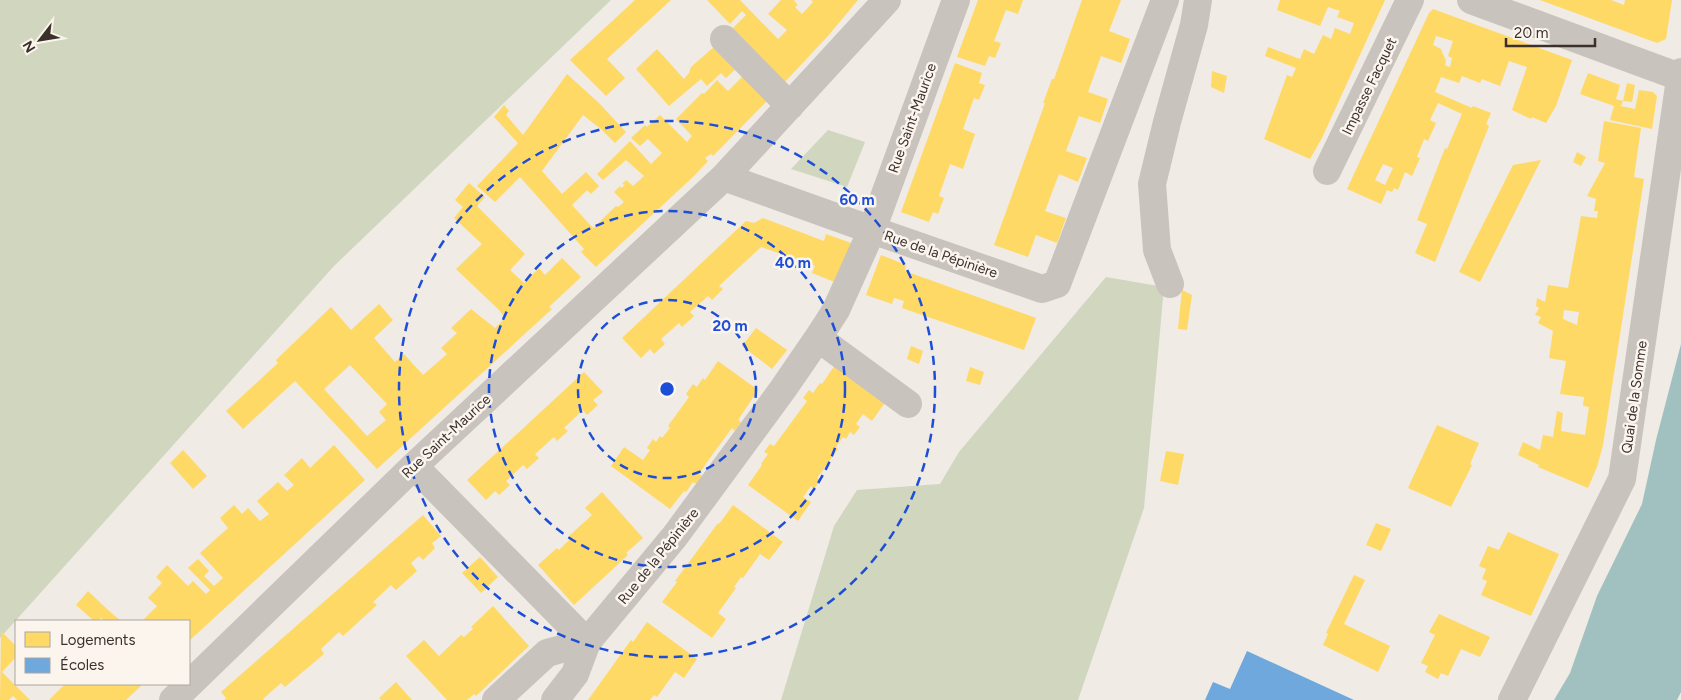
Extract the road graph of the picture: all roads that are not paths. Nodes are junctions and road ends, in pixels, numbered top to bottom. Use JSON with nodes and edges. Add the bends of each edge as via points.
{"nodes":[{"id":1,"x":887,"y":0,"type":"edge"},
{"id":2,"x":956,"y":0,"type":"edge"},
{"id":3,"x":1165,"y":0,"type":"edge"},
{"id":4,"x":1198,"y":0,"type":"edge"},
{"id":5,"x":1410,"y":0,"type":"edge"},
{"id":6,"x":1471,"y":0,"type":"edge"},
{"id":7,"x":724,"y":39,"type":"dead end"},
{"id":8,"x":1681,"y":74,"type":"edge"},
{"id":9,"x":790,"y":106,"type":"junction"},
{"id":10,"x":1327,"y":172,"type":"dead end"},
{"id":11,"x":724,"y":177,"type":"junction"},
{"id":12,"x":872,"y":230,"type":"junction"},
{"id":13,"x":1170,"y":284,"type":"dead end"},
{"id":14,"x":818,"y":338,"type":"junction"},
{"id":15,"x":908,"y":404,"type":"dead end"},
{"id":16,"x":414,"y":466,"type":"junction"},
{"id":17,"x":587,"y":642,"type":"junction"},
{"id":18,"x":190,"y":683,"type":"edge"},
{"id":19,"x":188,"y":685,"type":"edge"},
{"id":20,"x":173,"y":700,"type":"edge"},
{"id":21,"x":496,"y":700,"type":"edge"},
{"id":22,"x":555,"y":700,"type":"edge"},
{"id":23,"x":1512,"y":700,"type":"edge"}],
"edges":[{"from":1,"to":9,"type":"street","name":"Rue Saint-Maurice"},
{"from":2,"to":12,"type":"street","name":"Rue Saint-Maurice"},
{"from":3,"to":12,"type":"street","name":"Rue de la Pépinière","via":[[1057,284],[1042,289]]},
{"from":4,"to":13,"type":"street","via":[[1152,184],[1157,250]]},
{"from":5,"to":10,"type":"street","name":"Impasse Facquet"},
{"from":6,"to":8,"type":"street"},
{"from":7,"to":9,"type":"street"},
{"from":8,"to":23,"type":"street","name":"Quai de la Somme","via":[[1622,478]]},
{"from":9,"to":11,"type":"street","name":"Rue Saint-Maurice"},
{"from":11,"to":12,"type":"street"},
{"from":11,"to":16,"type":"street","name":"Rue Saint-Maurice"},
{"from":12,"to":14,"type":"street","name":"Rue de la Pépinière","via":[[836,310]]},
{"from":14,"to":15,"type":"street"},
{"from":14,"to":17,"type":"street","name":"Rue de la Pépinière","via":[[675,536]]},
{"from":16,"to":17,"type":"street"},
{"from":16,"to":18,"type":"street","name":"Rue Saint-Maurice"},
{"from":17,"to":21,"type":"street","via":[[547,653]]},
{"from":17,"to":22,"type":"street","name":"Rue de la Pépinière","via":[[575,674]]},
{"from":19,"to":20,"type":"street","name":"Rue Saint-Maurice"}]}
